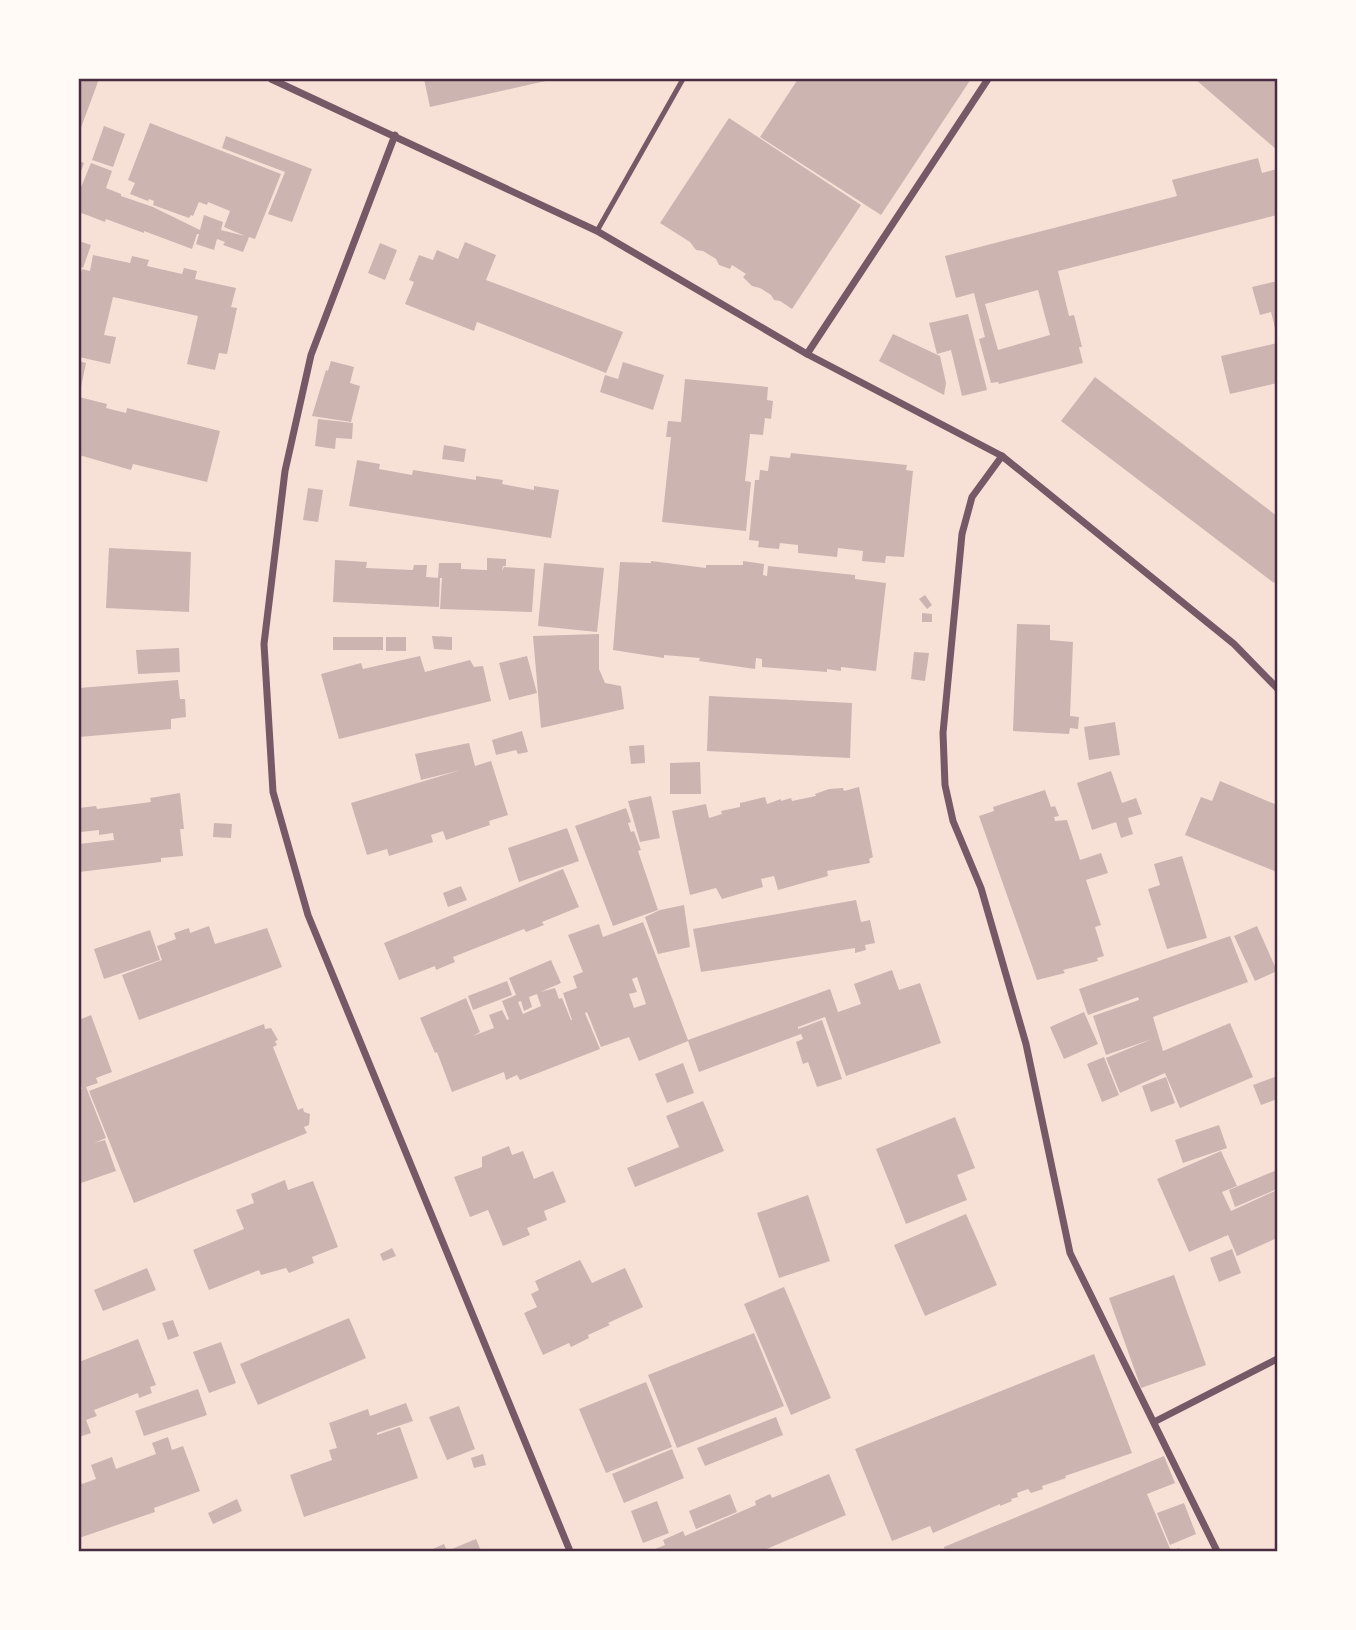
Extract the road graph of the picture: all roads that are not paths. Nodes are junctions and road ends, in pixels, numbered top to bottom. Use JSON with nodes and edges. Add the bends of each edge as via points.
{"nodes":[{"id":1,"x":271,"y":79,"type":"edge"},
{"id":2,"x":683,"y":79,"type":"edge"},
{"id":3,"x":988,"y":79,"type":"edge"},
{"id":4,"x":395,"y":135,"type":"junction"},
{"id":5,"x":597,"y":231,"type":"junction"},
{"id":6,"x":807,"y":354,"type":"junction"},
{"id":7,"x":1002,"y":456,"type":"junction"},
{"id":8,"x":1277,"y":688,"type":"edge"},
{"id":9,"x":1277,"y":1359,"type":"edge"},
{"id":10,"x":1154,"y":1422,"type":"junction"},
{"id":11,"x":570,"y":1551,"type":"edge"},
{"id":12,"x":1217,"y":1551,"type":"edge"}],
"edges":[{"from":1,"to":4,"type":"street"},
{"from":2,"to":5,"type":"lane"},
{"from":3,"to":6,"type":"street"},
{"from":4,"to":5,"type":"street"},
{"from":4,"to":11,"type":"street","via":[[311,355],[285,471],[264,644],[272,792],[308,915]]},
{"from":5,"to":6,"type":"street"},
{"from":6,"to":7,"type":"street"},
{"from":7,"to":8,"type":"street","via":[[1234,644]]},
{"from":7,"to":10,"type":"street","via":[[972,497],[962,534],[943,733],[945,785],[953,821],[981,888],[1026,1044],[1070,1253]]},
{"from":9,"to":10,"type":"street"},
{"from":10,"to":12,"type":"street"}]}
